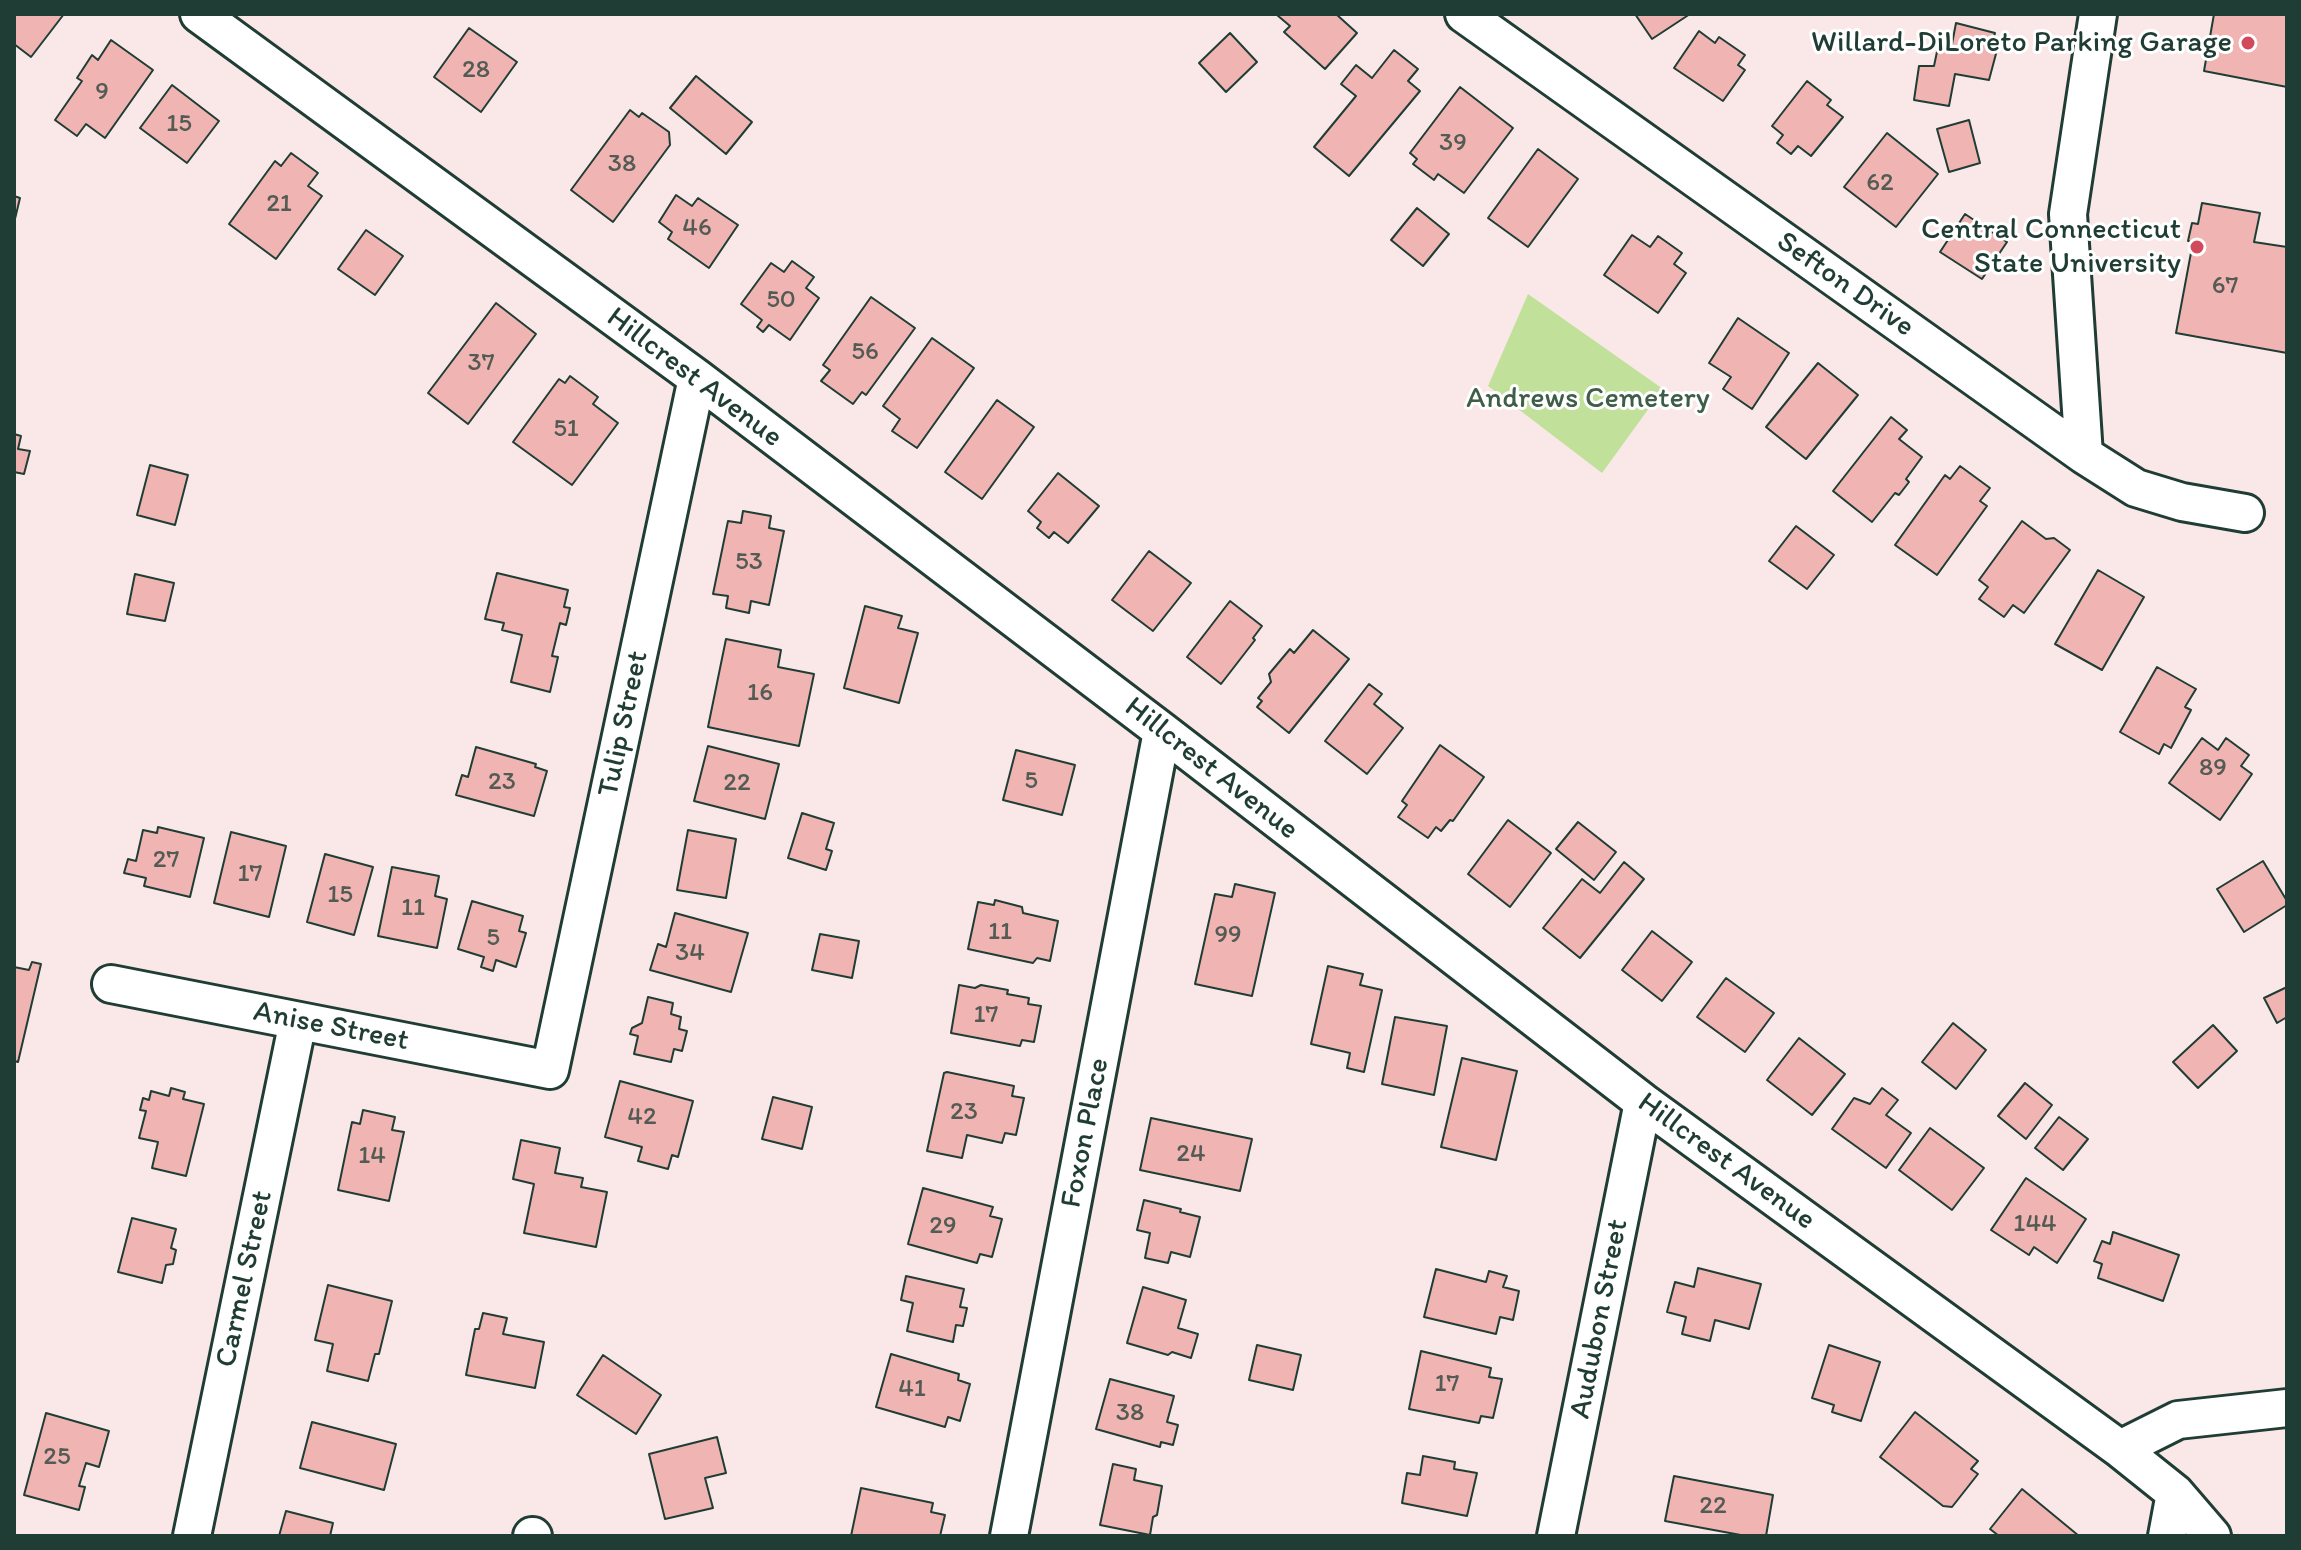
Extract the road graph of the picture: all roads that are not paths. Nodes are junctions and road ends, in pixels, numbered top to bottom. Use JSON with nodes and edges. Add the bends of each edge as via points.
{"nodes":[{"id":1,"x":199,"y":14,"type":"edge"},
{"id":2,"x":1464,"y":14,"type":"edge"},
{"id":3,"x":2098,"y":14,"type":"edge"},
{"id":4,"x":697,"y":378,"type":"junction"},
{"id":5,"x":2084,"y":455,"type":"junction"},
{"id":6,"x":2245,"y":513,"type":"dead end"},
{"id":7,"x":1162,"y":731,"type":"junction"},
{"id":8,"x":111,"y":984,"type":"dead end"},
{"id":9,"x":298,"y":1021,"type":"junction"},
{"id":10,"x":550,"y":1070,"type":"joint"},
{"id":11,"x":1643,"y":1102,"type":"junction"},
{"id":12,"x":2287,"y":1408,"type":"edge"},
{"id":13,"x":2120,"y":1449,"type":"junction"},
{"id":14,"x":2175,"y":1493,"type":"junction"},
{"id":15,"x":192,"y":1536,"type":"edge"},
{"id":16,"x":1009,"y":1536,"type":"edge"},
{"id":17,"x":1556,"y":1536,"type":"edge"},
{"id":18,"x":2167,"y":1536,"type":"edge"},
{"id":19,"x":2212,"y":1536,"type":"edge"}],
"edges":[{"from":1,"to":4,"type":"street","name":"Hillcrest Avenue"},
{"from":2,"to":5,"type":"street","name":"Sefton Drive"},
{"from":3,"to":5,"type":"street","via":[[2068,214]]},
{"from":4,"to":7,"type":"street","name":"Hillcrest Avenue"},
{"from":4,"to":10,"type":"street","name":"Tulip Street"},
{"from":5,"to":6,"type":"street","name":"Sefton Drive","via":[[2136,488]]},
{"from":7,"to":11,"type":"street","name":"Hillcrest Avenue"},
{"from":7,"to":16,"type":"street","name":"Foxon Place"},
{"from":8,"to":9,"type":"street","name":"Anise Street"},
{"from":9,"to":10,"type":"street","name":"Anise Street"},
{"from":9,"to":15,"type":"street","name":"Carmel Street"},
{"from":11,"to":13,"type":"street","name":"Hillcrest Avenue"},
{"from":11,"to":17,"type":"street","name":"Audubon Street"},
{"from":12,"to":13,"type":"street","via":[[2178,1420]]},
{"from":13,"to":14,"type":"street","name":"Hillcrest Avenue"},
{"from":14,"to":18,"type":"street"},
{"from":14,"to":19,"type":"street","name":"Hillcrest Avenue"}]}
